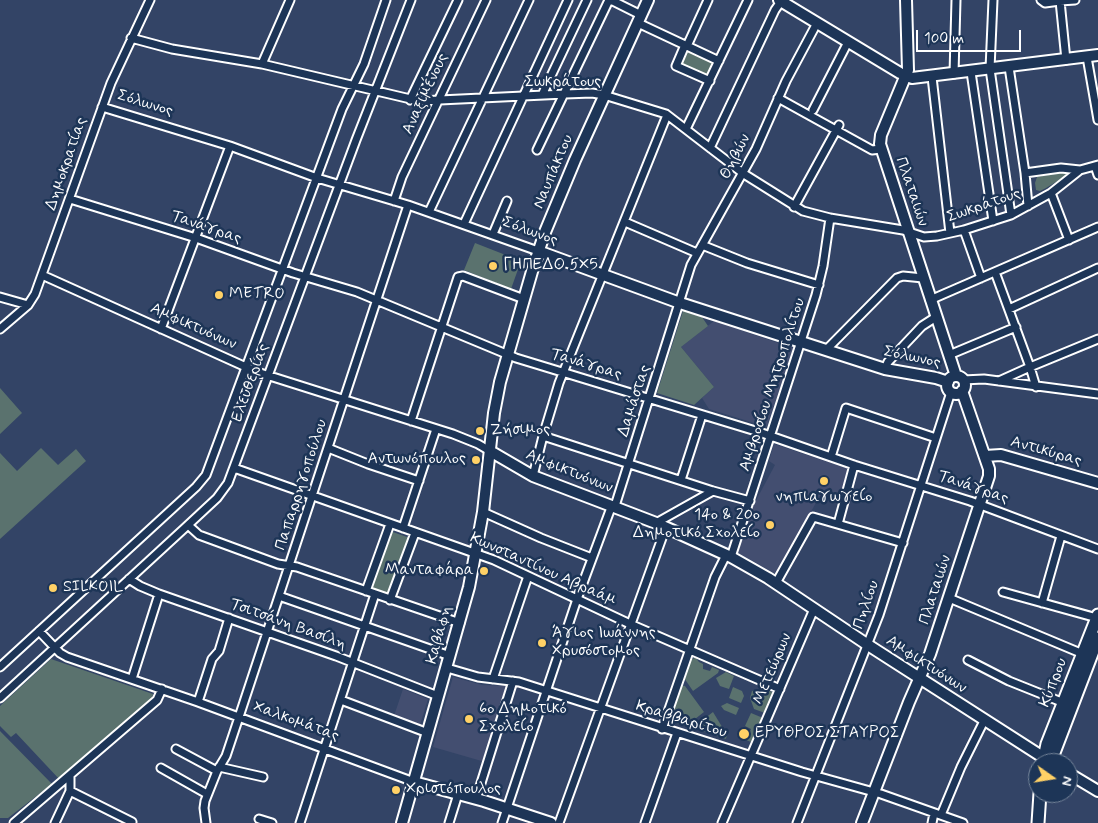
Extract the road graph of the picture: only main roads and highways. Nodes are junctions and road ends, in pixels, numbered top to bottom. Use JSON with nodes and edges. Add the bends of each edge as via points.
{"nodes":[{"id":1,"x":1097,"y":617,"type":"edge"},
{"id":2,"x":1098,"y":638,"type":"edge"},
{"id":3,"x":1090,"y":660,"type":"edge"},
{"id":4,"x":1050,"y":753,"type":"edge"},
{"id":5,"x":1052,"y":753,"type":"edge"},
{"id":6,"x":1039,"y":803,"type":"edge"},
{"id":7,"x":1046,"y":803,"type":"edge"},
{"id":8,"x":1038,"y":823,"type":"edge"},
{"id":9,"x":1045,"y":823,"type":"edge"}],
"edges":[{"from":1,"to":3,"type":"main road","name":"Κύπρου"},
{"from":2,"to":3,"type":"main road","name":"Κύπρου"},
{"from":3,"to":4,"type":"main road","name":"Κύπρου","via":[[1064,703]]},
{"from":3,"to":5,"type":"main road","name":"Κύπρου"},
{"from":6,"to":8,"type":"main road"},
{"from":7,"to":9,"type":"main road"}]}
